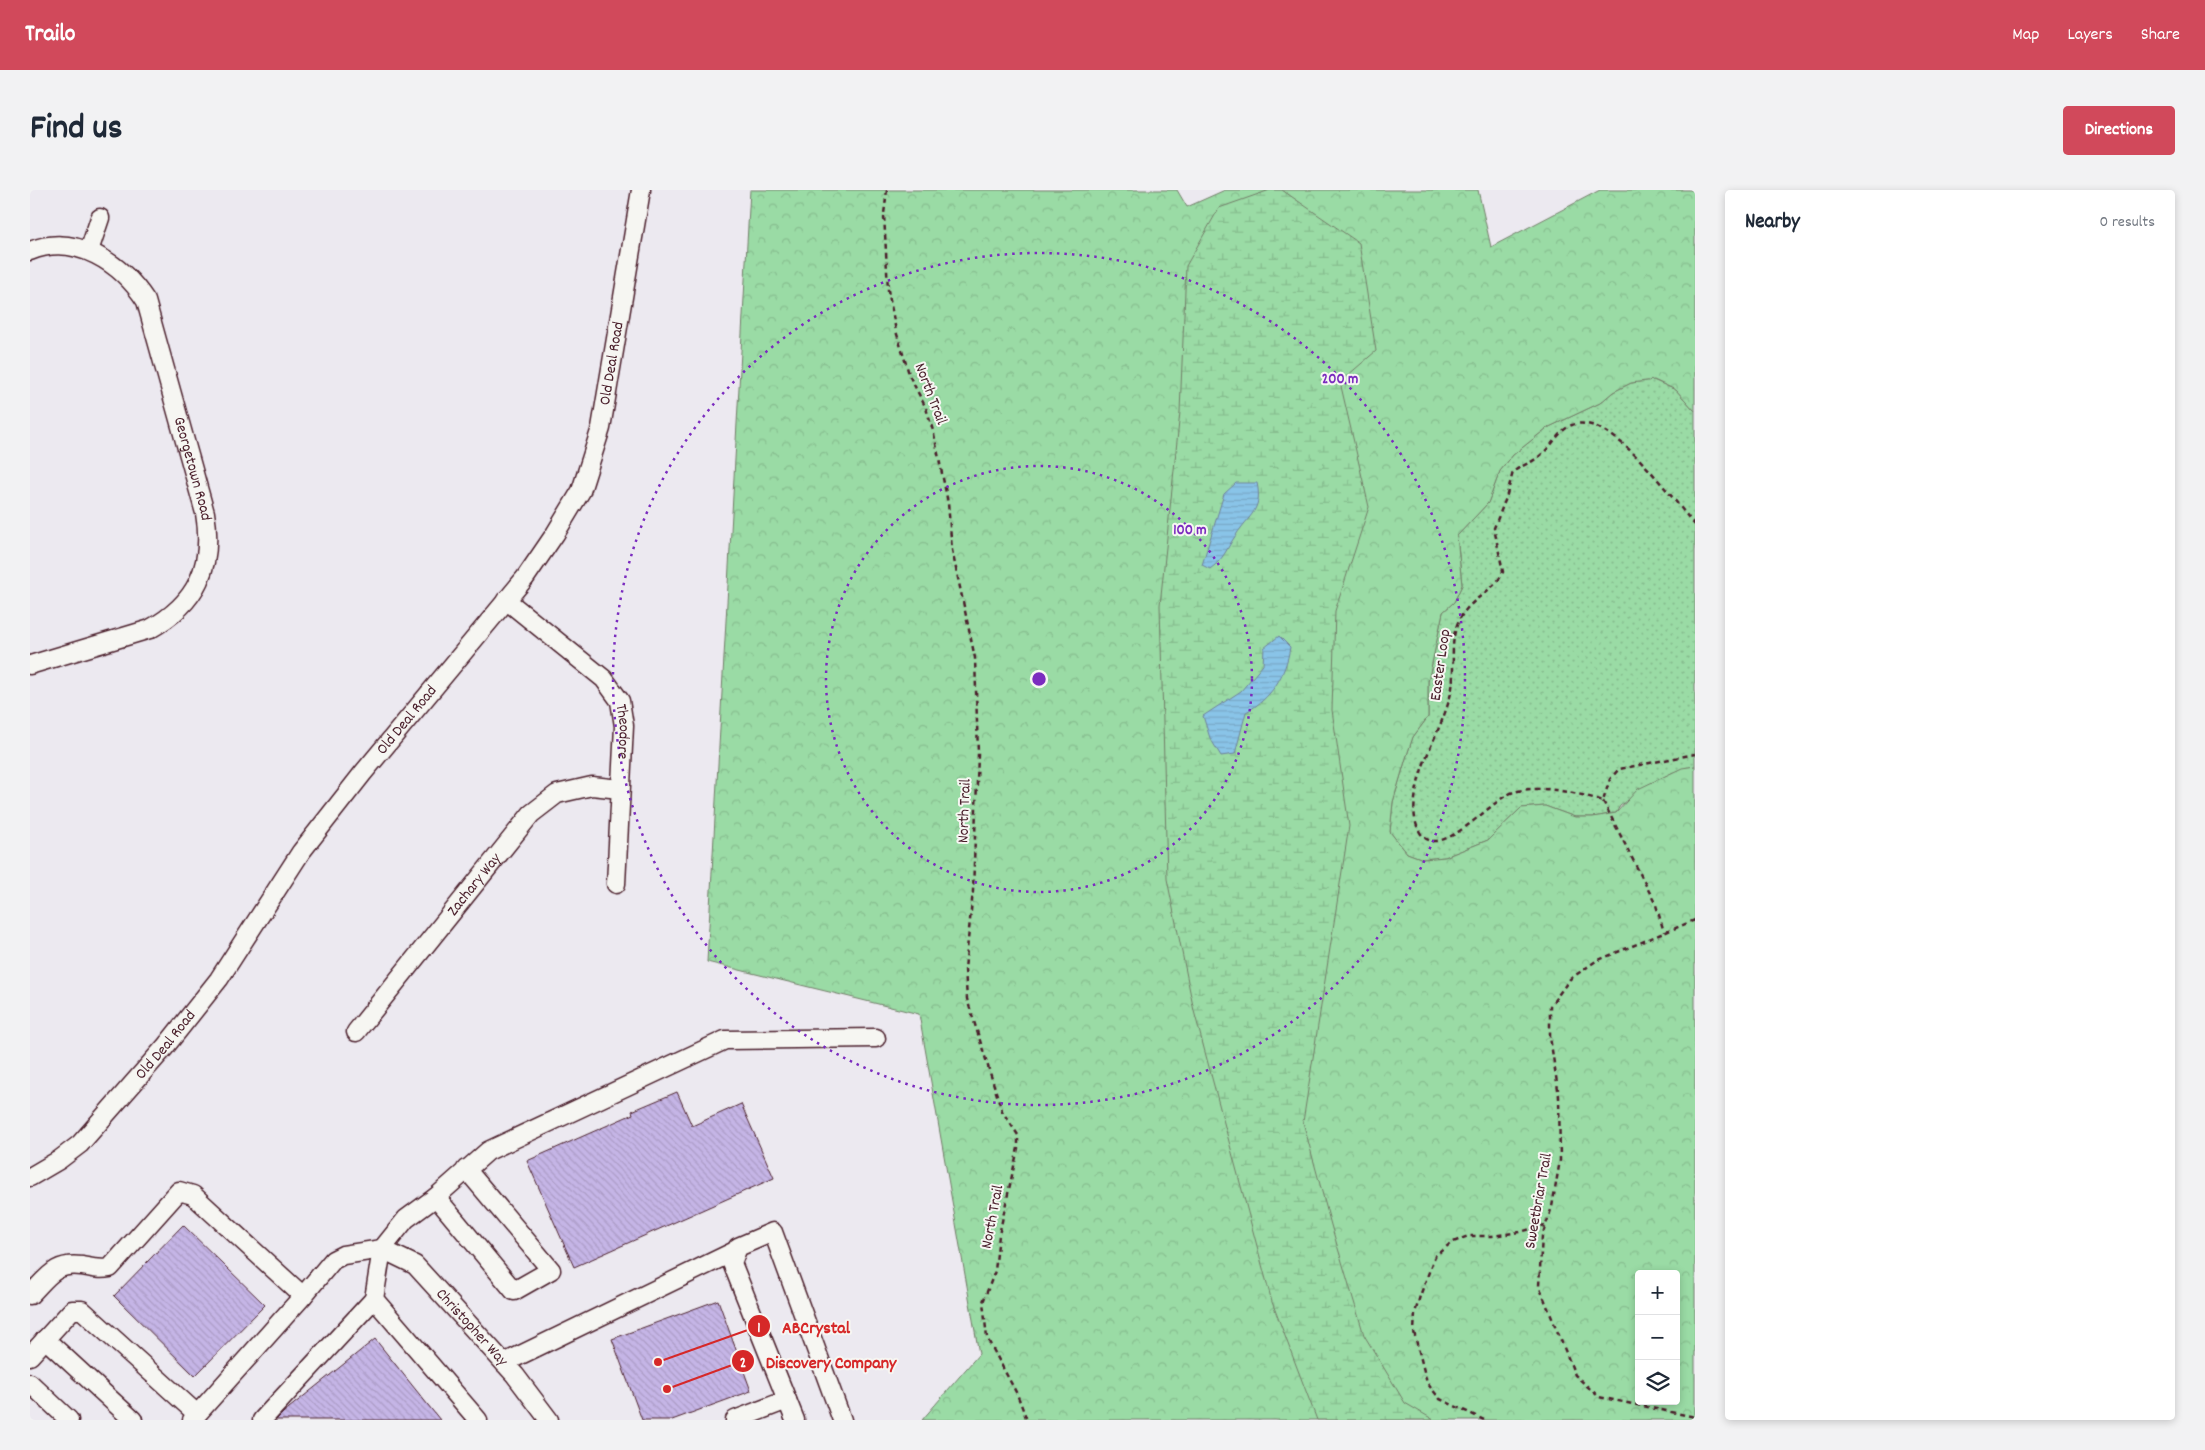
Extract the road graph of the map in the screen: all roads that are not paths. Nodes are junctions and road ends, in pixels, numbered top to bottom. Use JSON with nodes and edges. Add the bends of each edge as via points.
{"nodes":[{"id":1,"x":641,"y":190,"type":"edge"},
{"id":2,"x":100,"y":218,"type":"dead end"},
{"id":3,"x":30,"y":251,"type":"edge"},
{"id":4,"x":89,"y":251,"type":"junction"},
{"id":5,"x":506,"y":600,"type":"junction"},
{"id":6,"x":30,"y":665,"type":"edge"},
{"id":7,"x":620,"y":789,"type":"junction"},
{"id":8,"x":616,"y":884,"type":"dead end"},
{"id":9,"x":356,"y":1032,"type":"dead end"},
{"id":10,"x":876,"y":1038,"type":"dead end"},
{"id":11,"x":466,"y":1169,"type":"junction"},
{"id":12,"x":30,"y":1177,"type":"edge"},
{"id":13,"x":436,"y":1197,"type":"junction"},
{"id":14,"x":382,"y":1249,"type":"junction"},
{"id":15,"x":735,"y":1251,"type":"junction"},
{"id":16,"x":30,"y":1295,"type":"edge"},
{"id":17,"x":303,"y":1296,"type":"junction"},
{"id":18,"x":374,"y":1299,"type":"junction"},
{"id":19,"x":45,"y":1339,"type":"junction"},
{"id":20,"x":30,"y":1356,"type":"edge"},
{"id":21,"x":504,"y":1363,"type":"junction"},
{"id":22,"x":30,"y":1384,"type":"edge"},
{"id":23,"x":787,"y":1400,"type":"junction"},
{"id":24,"x":195,"y":1417,"type":"edge"},
{"id":25,"x":69,"y":1420,"type":"edge"},
{"id":26,"x":133,"y":1420,"type":"edge"},
{"id":27,"x":262,"y":1420,"type":"edge"},
{"id":28,"x":478,"y":1420,"type":"edge"},
{"id":29,"x":549,"y":1420,"type":"edge"},
{"id":30,"x":736,"y":1420,"type":"edge"},
{"id":31,"x":794,"y":1420,"type":"edge"},
{"id":32,"x":842,"y":1420,"type":"edge"}],
"edges":[{"from":1,"to":5,"type":"street","name":"Old Deal Road","via":[[601,428],[592,461],[581,491],[555,534]]},
{"from":2,"to":4,"type":"street"},
{"from":3,"to":4,"type":"street","name":"Georgetown Road","via":[[52,246]]},
{"from":4,"to":6,"type":"street","name":"Georgetown Road","via":[[129,277],[149,308],[206,513],[206,558],[196,589],[165,621],[150,629]]},
{"from":5,"to":7,"type":"street","name":"Theodore","via":[[604,680],[620,701],[624,726]]},
{"from":5,"to":12,"type":"street","name":"Old Deal Road","via":[[362,773],[301,852],[219,979],[165,1047],[80,1144]]},
{"from":7,"to":8,"type":"street","name":"Theodore"},
{"from":7,"to":9,"type":"street","name":"Zachary Way","via":[[592,786],[557,794],[532,814]]},
{"from":10,"to":11,"type":"street","via":[[725,1040],[488,1151]]},
{"from":11,"to":13,"type":"street"},
{"from":11,"to":13,"type":"street","via":[[550,1270],[514,1291]]},
{"from":13,"to":14,"type":"street","via":[[406,1220]]},
{"from":14,"to":17,"type":"street","via":[[344,1255],[334,1260]]},
{"from":14,"to":18,"type":"street"},
{"from":14,"to":21,"type":"street","name":"Christopher Way","via":[[415,1265]]},
{"from":15,"to":21,"type":"street"},
{"from":15,"to":23,"type":"street","via":[[732,1263]]},
{"from":15,"to":32,"type":"street","via":[[772,1232]]},
{"from":16,"to":17,"type":"street","via":[[55,1269],[68,1264],[101,1270],[110,1268],[178,1191],[194,1195]]},
{"from":17,"to":24,"type":"street"},
{"from":18,"to":27,"type":"street"},
{"from":18,"to":28,"type":"street"},
{"from":19,"to":20,"type":"street"},
{"from":19,"to":24,"type":"street","via":[[72,1310],[82,1310]]},
{"from":19,"to":26,"type":"street"},
{"from":21,"to":29,"type":"street","name":"Christopher Way"},
{"from":22,"to":25,"type":"street"},
{"from":23,"to":30,"type":"street"},
{"from":23,"to":31,"type":"street"}]}
